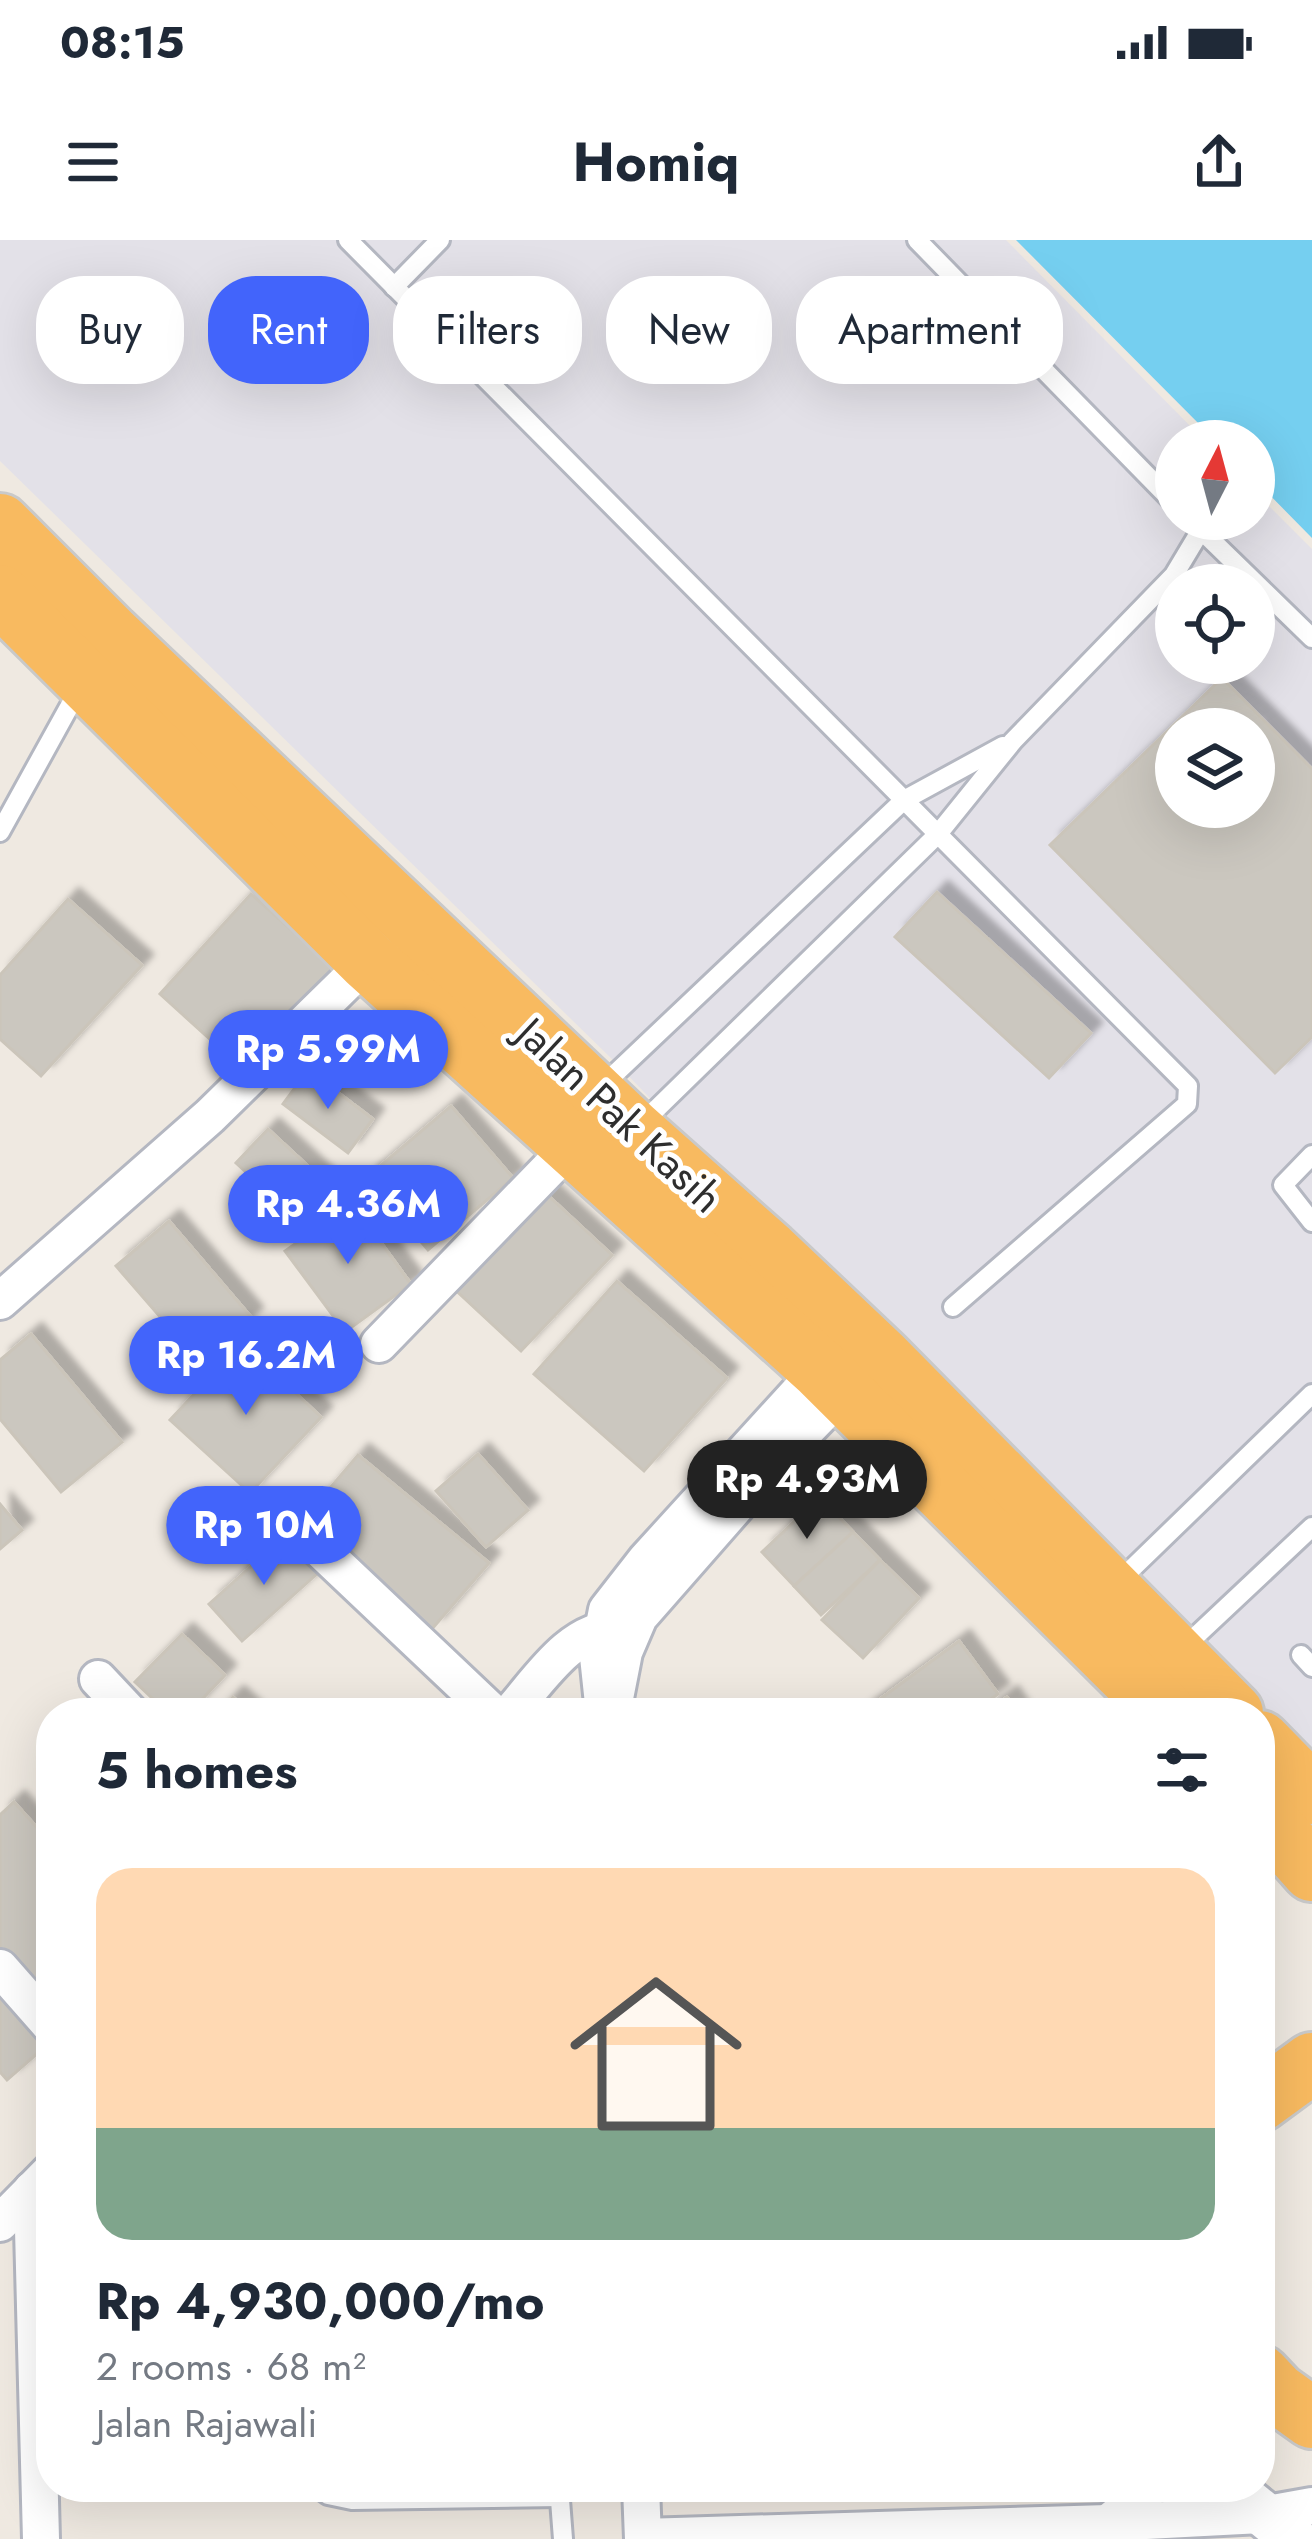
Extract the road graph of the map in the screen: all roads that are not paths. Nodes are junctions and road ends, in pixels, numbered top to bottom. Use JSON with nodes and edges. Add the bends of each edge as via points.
{"nodes":[{"id":1,"x":348,"y":240,"type":"edge"},
{"id":2,"x":440,"y":240,"type":"edge"},
{"id":3,"x":917,"y":240,"type":"edge"},
{"id":4,"x":404,"y":276,"type":"edge"},
{"id":5,"x":393,"y":285,"type":"edge"},
{"id":6,"x":491,"y":384,"type":"edge"},
{"id":7,"x":1155,"y":484,"type":"edge"},
{"id":8,"x":0,"y":524,"type":"edge"},
{"id":9,"x":1189,"y":540,"type":"edge"},
{"id":10,"x":1211,"y":540,"type":"edge"},
{"id":11,"x":0,"y":595,"type":"edge"},
{"id":12,"x":1312,"y":638,"type":"edge"},
{"id":13,"x":84,"y":680,"type":"junction"},
{"id":14,"x":1013,"y":741,"type":"junction"},
{"id":15,"x":904,"y":800,"type":"junction"},
{"id":16,"x":0,"y":832,"type":"edge"},
{"id":17,"x":938,"y":834,"type":"junction"},
{"id":18,"x":368,"y":961,"type":"junction"},
{"id":19,"x":600,"y":1123,"type":"junction"},
{"id":20,"x":1312,"y":1155,"type":"edge"},
{"id":21,"x":1312,"y":1222,"type":"edge"},
{"id":22,"x":0,"y":1301,"type":"edge"},
{"id":23,"x":953,"y":1307,"type":"dead end"},
{"id":24,"x":379,"y":1344,"type":"dead end"},
{"id":25,"x":831,"y":1381,"type":"junction"},
{"id":26,"x":1312,"y":1394,"type":"edge"},
{"id":27,"x":1312,"y":1527,"type":"edge"},
{"id":28,"x":304,"y":1534,"type":"dead end"},
{"id":29,"x":1111,"y":1589,"type":"junction"},
{"id":30,"x":616,"y":1631,"type":"junction"},
{"id":31,"x":1176,"y":1654,"type":"junction"},
{"id":32,"x":98,"y":1679,"type":"dead end"},
{"id":33,"x":116,"y":1698,"type":"edge"},
{"id":34,"x":478,"y":1698,"type":"edge"},
{"id":35,"x":524,"y":1698,"type":"edge"},
{"id":36,"x":610,"y":1698,"type":"edge"},
{"id":37,"x":1151,"y":1698,"type":"edge"},
{"id":38,"x":1219,"y":1698,"type":"edge"},
{"id":39,"x":1275,"y":1756,"type":"edge"},
{"id":40,"x":1312,"y":1794,"type":"edge"},
{"id":41,"x":1275,"y":1829,"type":"edge"},
{"id":42,"x":1312,"y":1871,"type":"edge"},
{"id":43,"x":0,"y":1969,"type":"edge"},
{"id":44,"x":36,"y":2009,"type":"edge"},
{"id":45,"x":1312,"y":2063,"type":"edge"},
{"id":46,"x":1275,"y":2090,"type":"edge"},
{"id":47,"x":36,"y":2185,"type":"edge"},
{"id":48,"x":0,"y":2223,"type":"edge"},
{"id":49,"x":1275,"y":2387,"type":"edge"},
{"id":50,"x":1312,"y":2418,"type":"edge"},
{"id":51,"x":41,"y":2502,"type":"edge"},
{"id":52,"x":560,"y":2502,"type":"edge"},
{"id":53,"x":642,"y":2502,"type":"edge"},
{"id":54,"x":1134,"y":2502,"type":"edge"},
{"id":55,"x":1312,"y":2506,"type":"edge"},
{"id":56,"x":1262,"y":2514,"type":"edge"},
{"id":57,"x":1108,"y":2523,"type":"junction"},
{"id":58,"x":1044,"y":2532,"type":"edge"},
{"id":59,"x":643,"y":2538,"type":"edge"},
{"id":60,"x":41,"y":2539,"type":"edge"},
{"id":61,"x":562,"y":2539,"type":"edge"}],
"edges":[{"from":1,"to":5,"type":"lane"},
{"from":2,"to":4,"type":"lane"},
{"from":3,"to":7,"type":"lane"},
{"from":6,"to":15,"type":"lane"},
{"from":8,"to":19,"type":"highway","name":"Jalan Pak Kasih"},
{"from":9,"to":14,"type":"lane","via":[[1174,575]]},
{"from":10,"to":12,"type":"lane"},
{"from":11,"to":13,"type":"highway","name":"Jalan Pak Kasih"},
{"from":13,"to":16,"type":"lane"},
{"from":13,"to":18,"type":"highway","name":"Jalan Pak Kasih"},
{"from":14,"to":15,"type":"lane"},
{"from":14,"to":17,"type":"lane"},
{"from":15,"to":17,"type":"lane"},
{"from":15,"to":19,"type":"lane"},
{"from":17,"to":19,"type":"lane"},
{"from":17,"to":23,"type":"lane","via":[[1190,1091],[1187,1104]]},
{"from":18,"to":19,"type":"highway","name":"Jalan Pak Kasih"},
{"from":18,"to":22,"type":"street","via":[[210,1116]]},
{"from":19,"to":24,"type":"street"},
{"from":19,"to":25,"type":"highway","name":"Jalan Pak Kasih"},
{"from":19,"to":29,"type":"highway","name":"Jalan Pak Kasih","via":[[866,1343]]},
{"from":20,"to":21,"type":"lane","via":[[1283,1185]]},
{"from":25,"to":30,"type":"street","via":[[683,1565]]},
{"from":25,"to":37,"type":"highway","name":"Jalan Pak Kasih"},
{"from":26,"to":29,"type":"lane"},
{"from":27,"to":31,"type":"lane"},
{"from":28,"to":34,"type":"street"},
{"from":29,"to":31,"type":"highway","name":"Jalan Pak Kasih"},
{"from":30,"to":35,"type":"street","via":[[573,1645]]},
{"from":30,"to":36,"type":"street"},
{"from":31,"to":38,"type":"highway","name":"Jalan Pak Kasih"},
{"from":32,"to":33,"type":"street"},
{"from":39,"to":40,"type":"highway"},
{"from":41,"to":42,"type":"highway"},
{"from":43,"to":44,"type":"street"},
{"from":45,"to":46,"type":"highway"},
{"from":47,"to":48,"type":"street"},
{"from":49,"to":50,"type":"highway"},
{"from":51,"to":60,"type":"street"},
{"from":52,"to":61,"type":"lane"},
{"from":53,"to":59,"type":"street"},
{"from":54,"to":57,"type":"street"},
{"from":55,"to":56,"type":"street"},
{"from":56,"to":57,"type":"street"},
{"from":57,"to":58,"type":"street"},
{"from":58,"to":59,"type":"street"}]}
